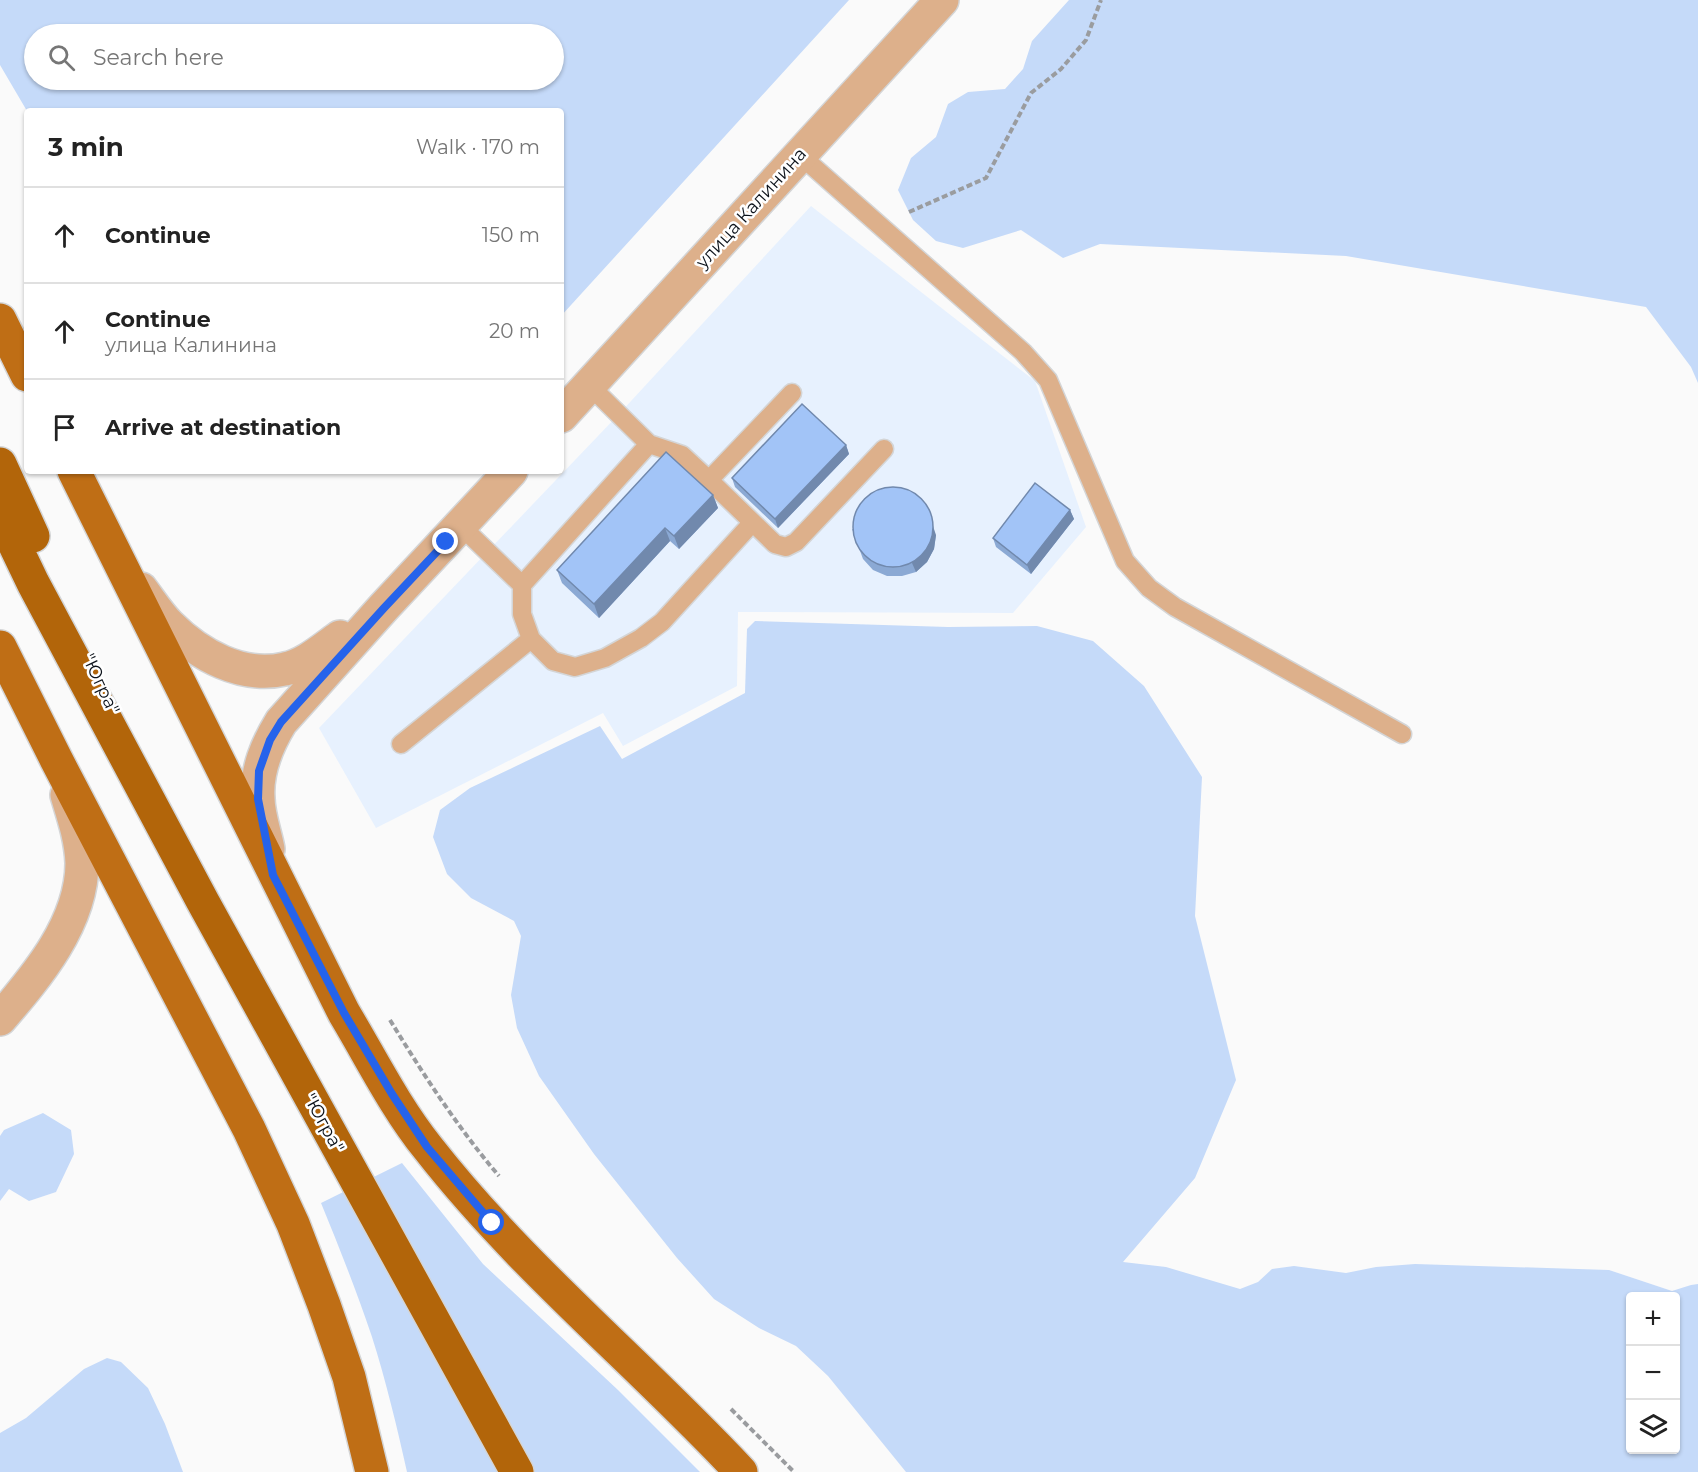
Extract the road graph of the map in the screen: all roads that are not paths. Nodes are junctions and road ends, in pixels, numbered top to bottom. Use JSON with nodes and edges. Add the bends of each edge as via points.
{"nodes":[{"id":1,"x":942,"y":0,"type":"edge"},
{"id":2,"x":800,"y":154,"type":"junction"},
{"id":3,"x":0,"y":320,"type":"edge"},
{"id":4,"x":24,"y":369,"type":"edge"},
{"id":5,"x":590,"y":385,"type":"junction"},
{"id":6,"x":792,"y":393,"type":"dead end"},
{"id":7,"x":564,"y":413,"type":"edge"},
{"id":8,"x":649,"y":444,"type":"junction"},
{"id":9,"x":884,"y":449,"type":"dead end"},
{"id":10,"x":0,"y":464,"type":"edge"},
{"id":11,"x":75,"y":474,"type":"edge"},
{"id":12,"x":508,"y":474,"type":"edge"},
{"id":13,"x":709,"y":480,"type":"junction"},
{"id":14,"x":0,"y":514,"type":"edge"},
{"id":15,"x":752,"y":523,"type":"junction"},
{"id":16,"x":461,"y":526,"type":"junction"},
{"id":17,"x":114,"y":554,"type":"junction"},
{"id":18,"x":522,"y":585,"type":"junction"},
{"id":19,"x":384,"y":608,"type":"junction"},
{"id":20,"x":531,"y":639,"type":"junction"},
{"id":21,"x":0,"y":647,"type":"edge"},
{"id":22,"x":1402,"y":734,"type":"dead end"},
{"id":23,"x":401,"y":744,"type":"dead end"},
{"id":24,"x":56,"y":759,"type":"junction"},
{"id":25,"x":273,"y":875,"type":"junction"},
{"id":26,"x":203,"y":902,"type":"junction"},
{"id":27,"x":0,"y":1018,"type":"edge"},
{"id":28,"x":372,"y":1472,"type":"edge"},
{"id":29,"x":517,"y":1472,"type":"edge"},
{"id":30,"x":741,"y":1472,"type":"edge"}],
"edges":[{"from":1,"to":2,"type":"street","name":"улица Калинина"},
{"from":2,"to":5,"type":"street","name":"улица Калинина"},
{"from":2,"to":22,"type":"lane","via":[[1023,352],[1048,380],[1125,561],[1149,588],[1175,607]]},
{"from":3,"to":4,"type":"main road"},
{"from":5,"to":7,"type":"street","name":"улица Калинина"},
{"from":5,"to":8,"type":"lane"},
{"from":6,"to":13,"type":"lane"},
{"from":8,"to":13,"type":"lane","via":[[682,455]]},
{"from":8,"to":18,"type":"lane"},
{"from":9,"to":15,"type":"lane","via":[[796,542],[786,547],[775,544]]},
{"from":10,"to":26,"type":"highway","name":"\"Югра\""},
{"from":11,"to":17,"type":"main road"},
{"from":12,"to":16,"type":"street"},
{"from":13,"to":15,"type":"lane"},
{"from":14,"to":26,"type":"highway","name":"\"Югра\""},
{"from":15,"to":20,"type":"lane","via":[[662,622],[605,658],[575,667],[553,661]]},
{"from":16,"to":18,"type":"lane"},
{"from":16,"to":19,"type":"street"},
{"from":17,"to":19,"type":"street","via":[[168,624],[192,645],[241,669],[286,669],[309,659]]},
{"from":17,"to":25,"type":"main road"},
{"from":18,"to":20,"type":"lane","via":[[522,614]]},
{"from":19,"to":25,"type":"street","via":[[299,701],[270,740],[259,771],[258,799]]},
{"from":20,"to":23,"type":"lane"},
{"from":21,"to":24,"type":"main road"},
{"from":24,"to":27,"type":"street","via":[[78,831],[80,883],[53,953]]},
{"from":24,"to":28,"type":"main road","via":[[249,1129],[293,1224],[349,1377]]},
{"from":25,"to":30,"type":"main road","via":[[344,1013],[427,1147],[492,1223]]},
{"from":26,"to":29,"type":"highway","name":"\"Югра\""}]}
